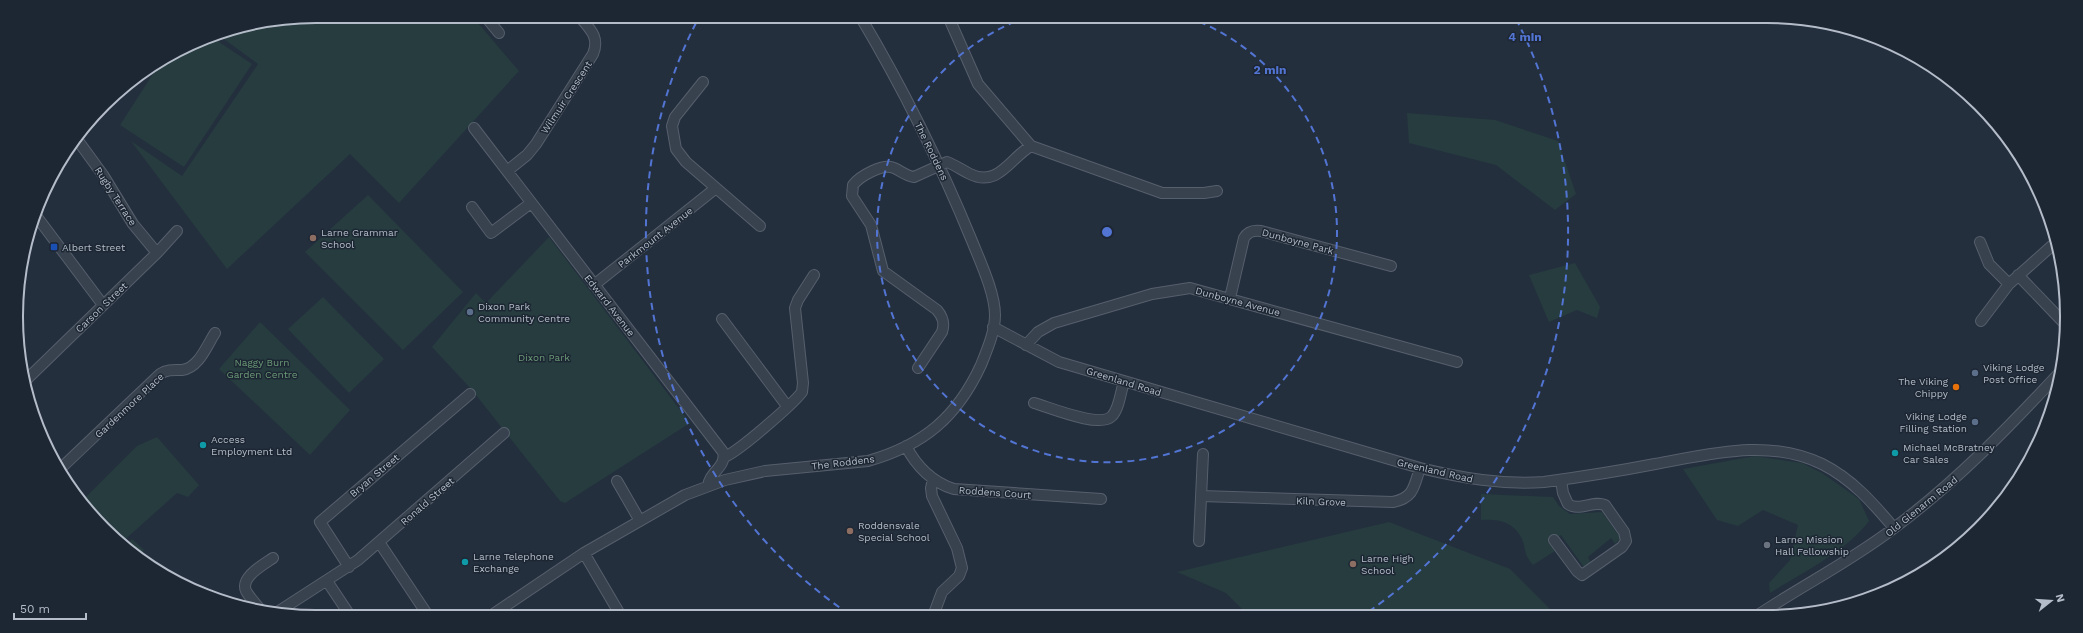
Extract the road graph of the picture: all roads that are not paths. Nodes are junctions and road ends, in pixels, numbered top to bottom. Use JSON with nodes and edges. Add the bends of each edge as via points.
{"nodes":[{"id":1,"x":491,"y":23,"type":"edge"},
{"id":2,"x":584,"y":23,"type":"edge"},
{"id":3,"x":864,"y":23,"type":"edge"},
{"id":4,"x":951,"y":23,"type":"edge"},
{"id":5,"x":499,"y":33,"type":"dead end"},
{"id":6,"x":703,"y":82,"type":"dead end"},
{"id":7,"x":474,"y":128,"type":"dead end"},
{"id":8,"x":80,"y":143,"type":"edge"},
{"id":9,"x":1031,"y":146,"type":"junction"},
{"id":10,"x":940,"y":166,"type":"junction"},
{"id":11,"x":507,"y":171,"type":"junction"},
{"id":12,"x":716,"y":188,"type":"junction"},
{"id":13,"x":1217,"y":191,"type":"dead end"},
{"id":14,"x":531,"y":203,"type":"junction"},
{"id":15,"x":472,"y":207,"type":"dead end"},
{"id":16,"x":40,"y":220,"type":"edge"},
{"id":17,"x":760,"y":226,"type":"dead end"},
{"id":18,"x":177,"y":232,"type":"dead end"},
{"id":19,"x":1980,"y":242,"type":"dead end"},
{"id":20,"x":2051,"y":246,"type":"edge"},
{"id":21,"x":157,"y":253,"type":"junction"},
{"id":22,"x":1391,"y":266,"type":"dead end"},
{"id":23,"x":814,"y":275,"type":"dead end"},
{"id":24,"x":2018,"y":275,"type":"junction"},
{"id":25,"x":2009,"y":284,"type":"junction"},
{"id":26,"x":594,"y":285,"type":"junction"},
{"id":27,"x":1230,"y":298,"type":"junction"},
{"id":28,"x":103,"y":305,"type":"junction"},
{"id":29,"x":2060,"y":319,"type":"edge"},
{"id":30,"x":722,"y":320,"type":"dead end"},
{"id":31,"x":1981,"y":321,"type":"dead end"},
{"id":32,"x":993,"y":327,"type":"junction"},
{"id":33,"x":215,"y":333,"type":"dead end"},
{"id":34,"x":1026,"y":345,"type":"junction"},
{"id":35,"x":1457,"y":362,"type":"dead end"},
{"id":36,"x":918,"y":368,"type":"dead end"},
{"id":37,"x":30,"y":377,"type":"edge"},
{"id":38,"x":2053,"y":380,"type":"edge"},
{"id":39,"x":1124,"y":381,"type":"junction"},
{"id":40,"x":470,"y":394,"type":"dead end"},
{"id":41,"x":1034,"y":403,"type":"dead end"},
{"id":42,"x":788,"y":406,"type":"junction"},
{"id":43,"x":504,"y":433,"type":"dead end"},
{"id":44,"x":906,"y":446,"type":"junction"},
{"id":45,"x":1202,"y":454,"type":"dead end"},
{"id":46,"x":724,"y":457,"type":"junction"},
{"id":47,"x":64,"y":466,"type":"edge"},
{"id":48,"x":1420,"y":468,"type":"junction"},
{"id":49,"x":933,"y":479,"type":"junction"},
{"id":50,"x":1561,"y":480,"type":"junction"},
{"id":51,"x":616,"y":481,"type":"dead end"},
{"id":52,"x":708,"y":486,"type":"junction"},
{"id":53,"x":1201,"y":496,"type":"junction"},
{"id":54,"x":1101,"y":499,"type":"dead end"},
{"id":55,"x":640,"y":521,"type":"junction"},
{"id":56,"x":1894,"y":528,"type":"junction"},
{"id":57,"x":1554,"y":540,"type":"dead end"},
{"id":58,"x":1199,"y":541,"type":"dead end"},
{"id":59,"x":379,"y":542,"type":"junction"},
{"id":60,"x":584,"y":553,"type":"junction"},
{"id":61,"x":273,"y":558,"type":"dead end"},
{"id":62,"x":349,"y":567,"type":"junction"},
{"id":63,"x":327,"y":581,"type":"junction"},
{"id":64,"x":255,"y":603,"type":"edge"},
{"id":65,"x":284,"y":608,"type":"edge"},
{"id":66,"x":346,"y":610,"type":"edge"},
{"id":67,"x":424,"y":610,"type":"edge"},
{"id":68,"x":499,"y":610,"type":"edge"},
{"id":69,"x":617,"y":610,"type":"edge"},
{"id":70,"x":935,"y":610,"type":"edge"},
{"id":71,"x":1765,"y":610,"type":"edge"}],
"edges":[{"from":1,"to":5,"type":"street"},
{"from":2,"to":11,"type":"street","name":"Wilmuir Crescent","via":[[596,39],[593,54],[536,144]]},
{"from":3,"to":10,"type":"street","name":"The Roddens","via":[[902,90]]},
{"from":4,"to":9,"type":"street","via":[[978,84]]},
{"from":6,"to":12,"type":"street","via":[[675,117],[672,126],[673,138],[679,155]]},
{"from":7,"to":11,"type":"street","name":"Edward Avenue"},
{"from":8,"to":21,"type":"street","name":"Rugby Terrace","via":[[104,176],[133,224]]},
{"from":9,"to":10,"type":"street","via":[[1020,152],[997,175],[988,177],[971,174],[947,162]]},
{"from":9,"to":13,"type":"street","via":[[1162,193]]},
{"from":10,"to":32,"type":"street","name":"The Roddens","via":[[990,292],[994,305]]},
{"from":10,"to":36,"type":"street","via":[[914,177],[892,167],[883,167],[858,180],[852,191],[872,229],[883,271],[937,310],[942,319],[942,332]]},
{"from":11,"to":14,"type":"street","name":"Edward Avenue"},
{"from":12,"to":17,"type":"street"},
{"from":12,"to":26,"type":"street","name":"Parkmount Avenue"},
{"from":14,"to":15,"type":"street","via":[[491,233]]},
{"from":14,"to":26,"type":"street","name":"Edward Avenue"},
{"from":16,"to":28,"type":"street"},
{"from":18,"to":21,"type":"street","name":"Carson Street"},
{"from":19,"to":25,"type":"street","via":[[1989,264]]},
{"from":20,"to":24,"type":"street"},
{"from":21,"to":28,"type":"street","name":"Carson Street"},
{"from":22,"to":27,"type":"street","name":"Dunboyne Park","via":[[1254,231],[1244,238]]},
{"from":23,"to":42,"type":"street","via":[[794,308],[803,383],[802,392]]},
{"from":24,"to":25,"type":"street"},
{"from":24,"to":29,"type":"street"},
{"from":25,"to":31,"type":"street"},
{"from":26,"to":46,"type":"street","name":"Edward Avenue","via":[[711,436]]},
{"from":27,"to":34,"type":"street","name":"Dunboyne Avenue","via":[[1193,288],[1165,291],[1054,323],[1038,332]]},
{"from":27,"to":35,"type":"street","name":"Dunboyne Avenue"},
{"from":28,"to":37,"type":"street","name":"Carson Street"},
{"from":30,"to":42,"type":"street"},
{"from":32,"to":34,"type":"street","name":"Greenland Road"},
{"from":32,"to":44,"type":"street","name":"The Roddens","via":[[983,358],[965,396],[940,425]]},
{"from":33,"to":47,"type":"street","name":"Gardenmore Place","via":[[193,365],[187,369],[161,373]]},
{"from":34,"to":39,"type":"street","name":"Greenland Road","via":[[1059,362]]},
{"from":38,"to":56,"type":"street","name":"Old Glenarm Road","via":[[1954,480]]},
{"from":39,"to":41,"type":"street","via":[[1114,414],[1105,420],[1087,419]]},
{"from":39,"to":48,"type":"street","name":"Greenland Road"},
{"from":40,"to":62,"type":"street","name":"Bryan Street","via":[[320,522]]},
{"from":42,"to":46,"type":"street","via":[[733,453]]},
{"from":43,"to":59,"type":"street","name":"Ronald Street"},
{"from":44,"to":49,"type":"street","name":"Roddens Court","via":[[915,461]]},
{"from":44,"to":52,"type":"street","name":"The Roddens","via":[[868,461],[765,471]]},
{"from":45,"to":53,"type":"street"},
{"from":46,"to":52,"type":"street","via":[[709,479]]},
{"from":48,"to":50,"type":"street","name":"Greenland Road","via":[[1451,476],[1499,482]]},
{"from":48,"to":53,"type":"street","name":"Kiln Grove","via":[[1410,495],[1406,499],[1393,502]]},
{"from":49,"to":54,"type":"street","name":"Roddens Court","via":[[942,485],[959,490]]},
{"from":49,"to":70,"type":"street","via":[[932,496],[959,551],[962,568],[959,576],[942,592]]},
{"from":50,"to":56,"type":"street","name":"Greenland Road","via":[[1724,452],[1773,450],[1805,457],[1838,473],[1862,492]]},
{"from":50,"to":57,"type":"street","via":[[1568,504],[1577,507],[1605,505],[1624,532],[1626,542],[1582,575],[1576,571]]},
{"from":51,"to":55,"type":"street"},
{"from":52,"to":55,"type":"street","name":"The Roddens","via":[[685,494]]},
{"from":53,"to":58,"type":"street"},
{"from":55,"to":60,"type":"street","name":"The Roddens"},
{"from":56,"to":71,"type":"street","name":"Old Glenarm Road","via":[[1832,570]]},
{"from":59,"to":62,"type":"street","name":"Ronald Street"},
{"from":59,"to":67,"type":"street"},
{"from":60,"to":68,"type":"street","name":"The Roddens"},
{"from":60,"to":69,"type":"street"},
{"from":61,"to":64,"type":"street","via":[[250,575],[246,591]]},
{"from":62,"to":63,"type":"street","name":"Ronald Street"},
{"from":63,"to":65,"type":"street","name":"Ronald Street"},
{"from":63,"to":66,"type":"street"}]}
